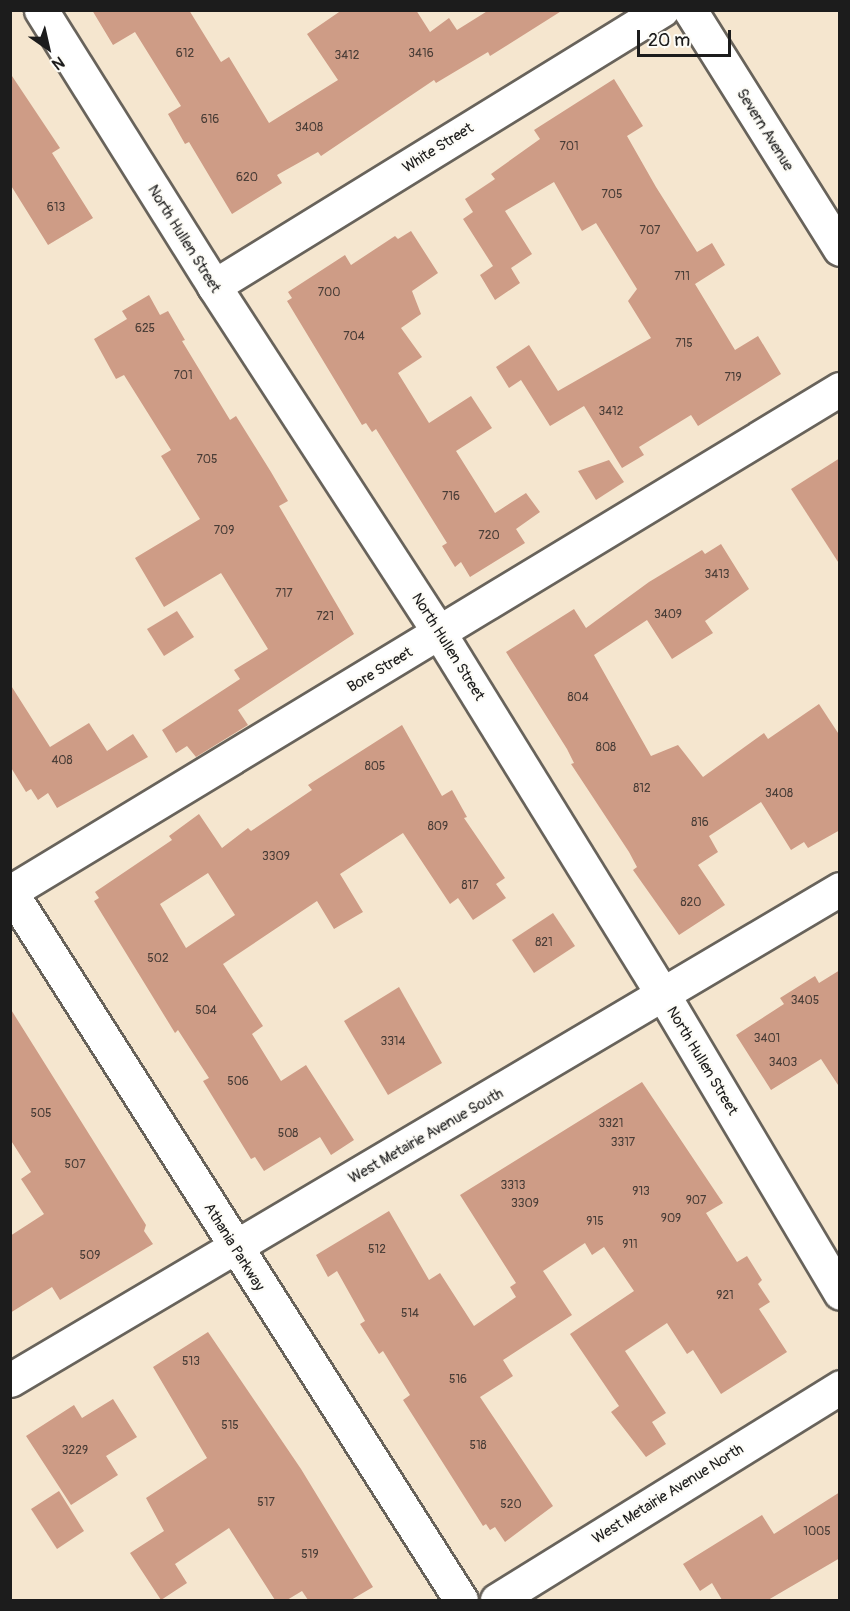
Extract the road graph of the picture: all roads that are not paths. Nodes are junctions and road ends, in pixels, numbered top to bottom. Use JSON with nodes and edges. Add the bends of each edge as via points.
{"nodes":[{"id":1,"x":41,"y":10,"type":"edge"},
{"id":2,"x":662,"y":10,"type":"edge"},
{"id":3,"x":690,"y":10,"type":"edge"},
{"id":4,"x":840,"y":249,"type":"edge"},
{"id":5,"x":214,"y":286,"type":"junction"},
{"id":6,"x":840,"y":389,"type":"edge"},
{"id":7,"x":441,"y":634,"type":"junction"},
{"id":8,"x":840,"y":889,"type":"edge"},
{"id":9,"x":11,"y":892,"type":"edge"},
{"id":10,"x":664,"y":996,"type":"junction"},
{"id":11,"x":234,"y":1249,"type":"junction"},
{"id":12,"x":840,"y":1293,"type":"edge"},
{"id":13,"x":10,"y":1380,"type":"edge"},
{"id":14,"x":840,"y":1387,"type":"edge"},
{"id":15,"x":460,"y":1600,"type":"edge"},
{"id":16,"x":497,"y":1600,"type":"edge"}],
"edges":[{"from":1,"to":5,"type":"street","name":"North Hullen Street"},
{"from":2,"to":5,"type":"street","name":"White Street"},
{"from":3,"to":4,"type":"street","name":"Severn Avenue"},
{"from":5,"to":7,"type":"street","name":"North Hullen Street"},
{"from":6,"to":7,"type":"street","name":"Bore Street"},
{"from":7,"to":9,"type":"street","name":"Bore Street"},
{"from":7,"to":10,"type":"street","name":"North Hullen Street"},
{"from":8,"to":10,"type":"street","name":"West Metairie Avenue South"},
{"from":9,"to":11,"type":"street","name":"Athania Parkway"},
{"from":10,"to":11,"type":"street","name":"West Metairie Avenue South"},
{"from":10,"to":12,"type":"street","name":"North Hullen Street"},
{"from":11,"to":13,"type":"street","name":"West Metairie Avenue South"},
{"from":11,"to":15,"type":"street","name":"Athania Parkway"},
{"from":14,"to":16,"type":"street","name":"West Metairie Avenue North"}]}
